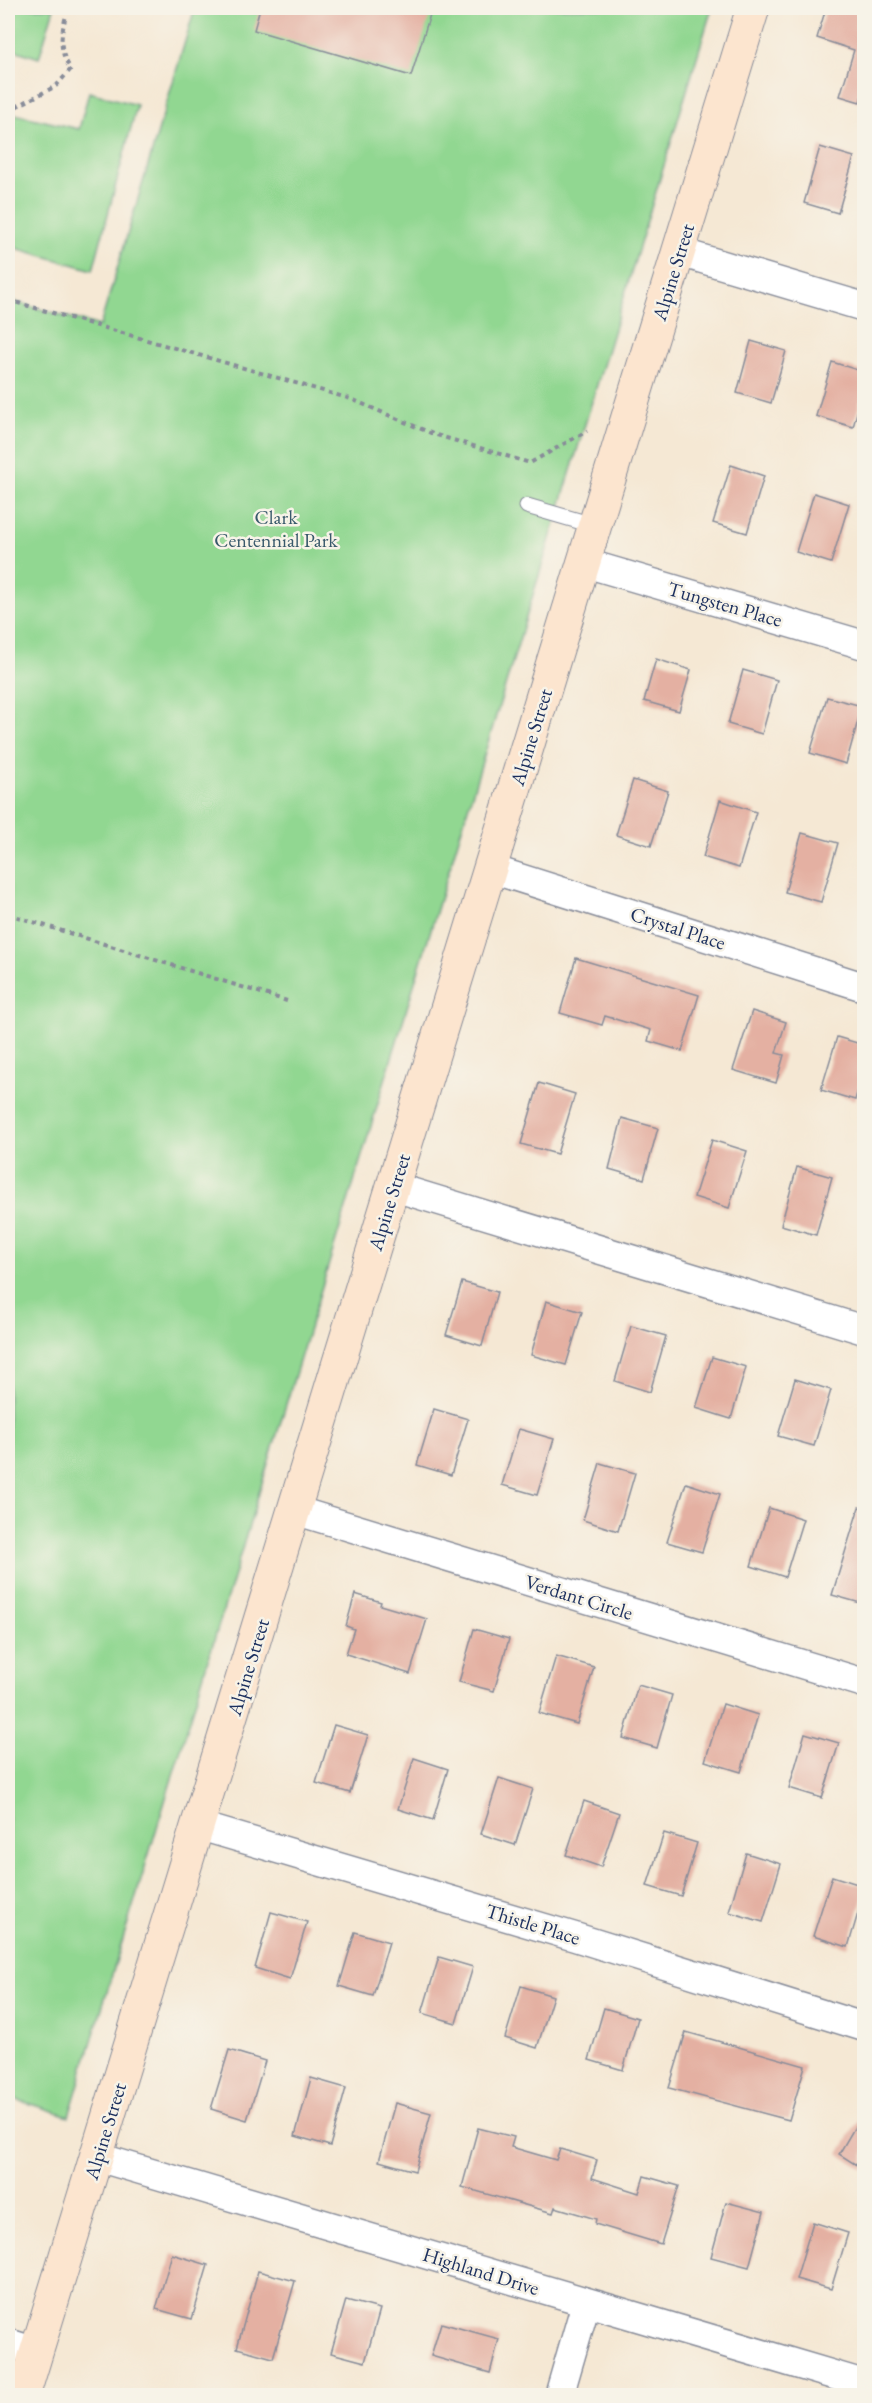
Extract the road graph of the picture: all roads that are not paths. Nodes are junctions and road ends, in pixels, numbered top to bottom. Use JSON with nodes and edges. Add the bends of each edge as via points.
{"nodes":[{"id":1,"x":753,"y":8,"type":"edge"},
{"id":2,"x":679,"y":252,"type":"junction"},
{"id":3,"x":864,"y":307,"type":"edge"},
{"id":4,"x":526,"y":506,"type":"dead end"},
{"id":5,"x":596,"y":526,"type":"junction"},
{"id":6,"x":585,"y":563,"type":"junction"},
{"id":7,"x":864,"y":645,"type":"edge"},
{"id":8,"x":491,"y":869,"type":"junction"},
{"id":9,"x":864,"y":987,"type":"edge"},
{"id":10,"x":394,"y":1187,"type":"junction"},
{"id":11,"x":864,"y":1330,"type":"edge"},
{"id":12,"x":294,"y":1510,"type":"junction"},
{"id":13,"x":864,"y":1683,"type":"edge"},
{"id":14,"x":200,"y":1826,"type":"junction"},
{"id":15,"x":864,"y":2027,"type":"edge"},
{"id":16,"x":97,"y":2157,"type":"junction"},
{"id":17,"x":585,"y":2303,"type":"junction"},
{"id":18,"x":22,"y":2348,"type":"edge"},
{"id":19,"x":864,"y":2384,"type":"edge"},
{"id":20,"x":23,"y":2396,"type":"edge"},
{"id":21,"x":559,"y":2396,"type":"edge"}],
"edges":[{"from":1,"to":2,"type":"street","name":"Alpine Street"},
{"from":2,"to":3,"type":"street"},
{"from":2,"to":5,"type":"street","name":"Alpine Street"},
{"from":4,"to":5,"type":"lane"},
{"from":5,"to":6,"type":"street","name":"Alpine Street"},
{"from":6,"to":7,"type":"street","name":"Tungsten Place"},
{"from":6,"to":8,"type":"street","name":"Alpine Street"},
{"from":8,"to":9,"type":"street","name":"Crystal Place"},
{"from":8,"to":10,"type":"street","name":"Alpine Street"},
{"from":10,"to":11,"type":"street"},
{"from":10,"to":12,"type":"street","name":"Alpine Street"},
{"from":12,"to":13,"type":"street","name":"Verdant Circle"},
{"from":12,"to":14,"type":"street","name":"Alpine Street"},
{"from":14,"to":15,"type":"street","name":"Thistle Place"},
{"from":14,"to":16,"type":"street","name":"Alpine Street"},
{"from":16,"to":17,"type":"street","name":"Highland Drive"},
{"from":16,"to":18,"type":"street","name":"Alpine Street"},
{"from":17,"to":19,"type":"street","name":"Highland Drive"},
{"from":17,"to":21,"type":"street"},
{"from":18,"to":20,"type":"street","name":"Alpine Street"}]}
